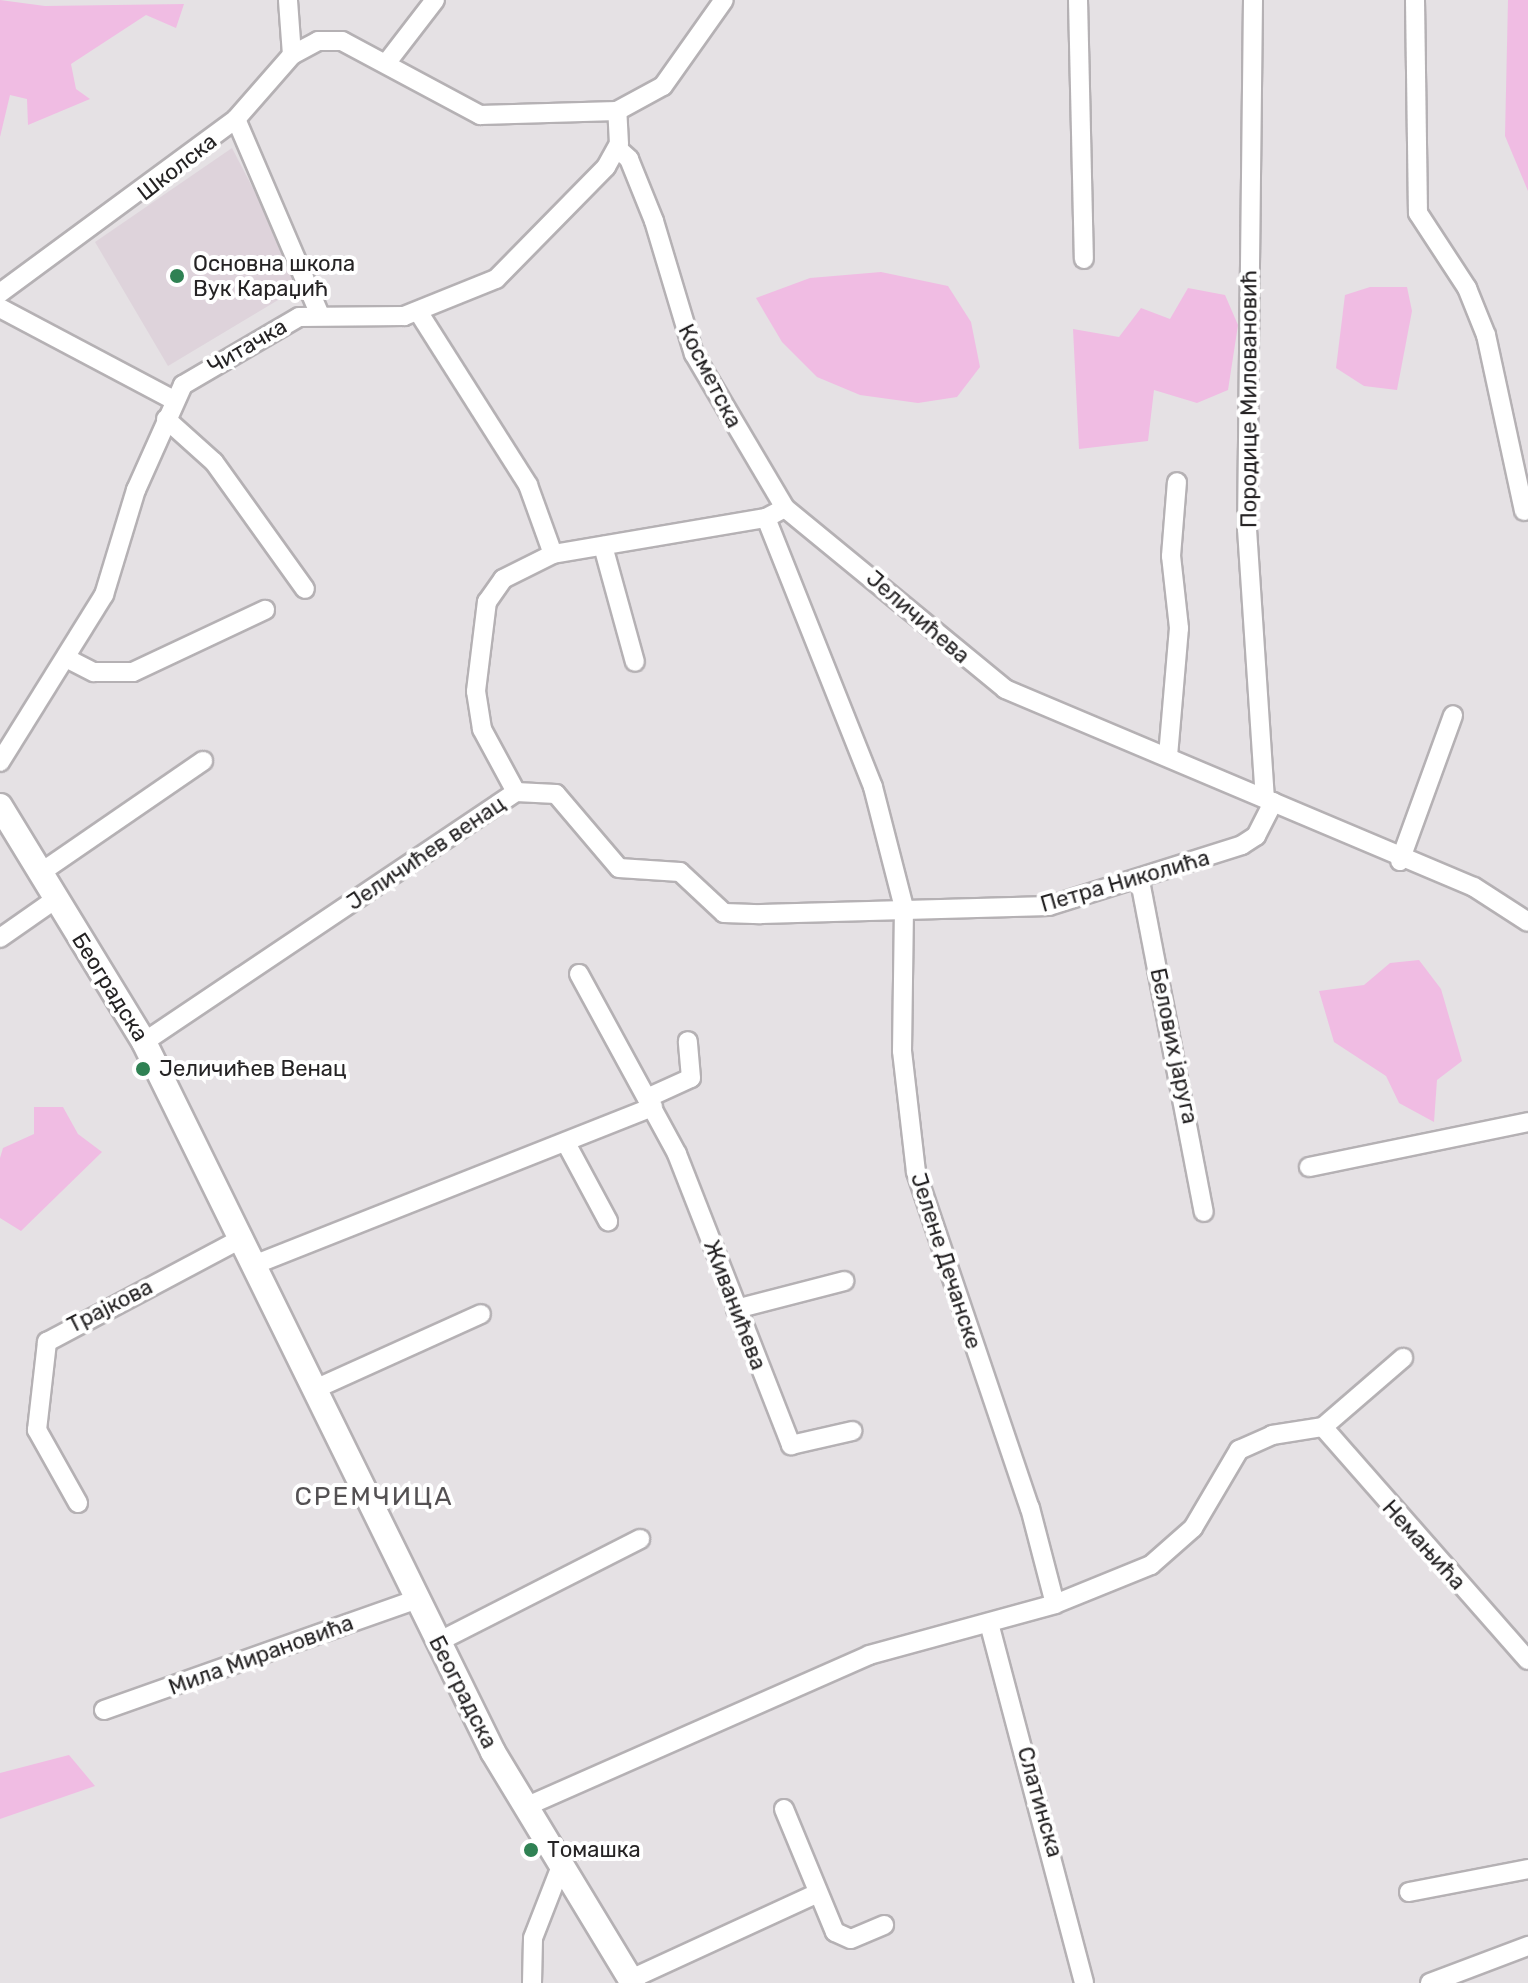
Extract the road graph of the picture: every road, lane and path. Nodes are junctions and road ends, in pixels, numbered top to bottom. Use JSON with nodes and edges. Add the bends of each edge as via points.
{"nodes":[{"id":1,"x":288,"y":0,"type":"edge"},
{"id":2,"x":435,"y":0,"type":"edge"},
{"id":3,"x":724,"y":0,"type":"edge"},
{"id":4,"x":1078,"y":0,"type":"edge"},
{"id":5,"x":1253,"y":0,"type":"edge"},
{"id":6,"x":1415,"y":0,"type":"edge"},
{"id":7,"x":292,"y":55,"type":"junction"},
{"id":8,"x":388,"y":61,"type":"junction"},
{"id":9,"x":617,"y":111,"type":"junction"},
{"id":10,"x":236,"y":119,"type":"junction"},
{"id":11,"x":618,"y":149,"type":"junction"},
{"id":12,"x":1084,"y":259,"type":"dead end"},
{"id":13,"x":0,"y":293,"type":"edge"},
{"id":14,"x":0,"y":308,"type":"edge"},
{"id":15,"x":319,"y":313,"type":"junction"},
{"id":16,"x":419,"y":313,"type":"junction"},
{"id":17,"x":174,"y":400,"type":"junction"},
{"id":18,"x":166,"y":419,"type":"junction"},
{"id":19,"x":1177,"y":482,"type":"dead end"},
{"id":20,"x":785,"y":508,"type":"junction"},
{"id":21,"x":1524,"y":511,"type":"dead end"},
{"id":22,"x":766,"y":518,"type":"junction"},
{"id":23,"x":603,"y":546,"type":"junction"},
{"id":24,"x":553,"y":554,"type":"junction"},
{"id":25,"x":305,"y":589,"type":"dead end"},
{"id":26,"x":265,"y":610,"type":"dead end"},
{"id":27,"x":68,"y":659,"type":"junction"},
{"id":28,"x":635,"y":662,"type":"dead end"},
{"id":29,"x":1453,"y":715,"type":"dead end"},
{"id":30,"x":1168,"y":756,"type":"junction"},
{"id":31,"x":203,"y":761,"type":"dead end"},
{"id":32,"x":0,"y":762,"type":"edge"},
{"id":33,"x":516,"y":792,"type":"junction"},
{"id":34,"x":1269,"y":800,"type":"junction"},
{"id":35,"x":0,"y":806,"type":"edge"},
{"id":36,"x":1400,"y":861,"type":"junction"},
{"id":37,"x":40,"y":873,"type":"junction"},
{"id":38,"x":1140,"y":881,"type":"junction"},
{"id":39,"x":56,"y":899,"type":"junction"},
{"id":40,"x":904,"y":908,"type":"junction"},
{"id":41,"x":1528,"y":922,"type":"edge"},
{"id":42,"x":0,"y":938,"type":"edge"},
{"id":43,"x":579,"y":974,"type":"dead end"},
{"id":44,"x":688,"y":1041,"type":"dead end"},
{"id":45,"x":144,"y":1042,"type":"junction"},
{"id":46,"x":650,"y":1103,"type":"junction"},
{"id":47,"x":1528,"y":1122,"type":"edge"},
{"id":48,"x":566,"y":1143,"type":"junction"},
{"id":49,"x":1309,"y":1167,"type":"dead end"},
{"id":50,"x":1204,"y":1212,"type":"dead end"},
{"id":51,"x":608,"y":1221,"type":"dead end"},
{"id":52,"x":243,"y":1238,"type":"junction"},
{"id":53,"x":256,"y":1264,"type":"junction"},
{"id":54,"x":844,"y":1281,"type":"dead end"},
{"id":55,"x":736,"y":1309,"type":"junction"},
{"id":56,"x":481,"y":1314,"type":"dead end"},
{"id":57,"x":1403,"y":1358,"type":"dead end"},
{"id":58,"x":315,"y":1389,"type":"junction"},
{"id":59,"x":1323,"y":1427,"type":"junction"},
{"id":60,"x":852,"y":1431,"type":"dead end"},
{"id":61,"x":78,"y":1503,"type":"dead end"},
{"id":62,"x":640,"y":1539,"type":"dead end"},
{"id":63,"x":417,"y":1599,"type":"junction"},
{"id":64,"x":1055,"y":1604,"type":"junction"},
{"id":65,"x":989,"y":1623,"type":"junction"},
{"id":66,"x":438,"y":1642,"type":"junction"},
{"id":67,"x":1528,"y":1660,"type":"edge"},
{"id":68,"x":104,"y":1710,"type":"dead end"},
{"id":69,"x":525,"y":1807,"type":"junction"},
{"id":70,"x":784,"y":1809,"type":"dead end"},
{"id":71,"x":561,"y":1866,"type":"junction"},
{"id":72,"x":1528,"y":1869,"type":"edge"},
{"id":73,"x":1409,"y":1892,"type":"dead end"},
{"id":74,"x":814,"y":1895,"type":"junction"},
{"id":75,"x":884,"y":1925,"type":"dead end"},
{"id":76,"x":1528,"y":1946,"type":"edge"},
{"id":77,"x":1455,"y":1980,"type":"edge"},
{"id":78,"x":632,"y":1981,"type":"edge"},
{"id":79,"x":532,"y":1983,"type":"edge"},
{"id":80,"x":1084,"y":1983,"type":"edge"},
{"id":81,"x":1430,"y":1983,"type":"edge"}],
"edges":[{"from":1,"to":7,"type":"street"},
{"from":2,"to":8,"type":"street"},
{"from":3,"to":9,"type":"street","via":[[663,86]]},
{"from":4,"to":12,"type":"street"},
{"from":5,"to":34,"type":"street","name":"Породице Миловановић","via":[[1247,529]]},
{"from":6,"to":21,"type":"street","via":[[1418,213],[1467,288],[1486,335]]},
{"from":7,"to":8,"type":"street","via":[[328,39]]},
{"from":7,"to":10,"type":"street","name":"Школска"},
{"from":8,"to":9,"type":"street","via":[[480,115]]},
{"from":9,"to":11,"type":"street"},
{"from":10,"to":13,"type":"street","name":"Школска"},
{"from":10,"to":15,"type":"street"},
{"from":11,"to":16,"type":"street","name":"Читачка","via":[[496,279]]},
{"from":11,"to":20,"type":"street","name":"Косметска","via":[[629,159],[654,221],[694,354]]},
{"from":14,"to":17,"type":"street"},
{"from":15,"to":16,"type":"street","name":"Читачка"},
{"from":15,"to":17,"type":"street","name":"Читачка","via":[[281,324],[194,377]]},
{"from":16,"to":24,"type":"street","via":[[528,485]]},
{"from":17,"to":18,"type":"street","name":"Читачка"},
{"from":18,"to":25,"type":"street","via":[[214,462]]},
{"from":18,"to":27,"type":"street","name":"Читачка","via":[[104,595]]},
{"from":19,"to":30,"type":"street","via":[[1171,556],[1179,628]]},
{"from":20,"to":22,"type":"street"},
{"from":20,"to":30,"type":"street","name":"Јеличићева","via":[[1005,689]]},
{"from":22,"to":23,"type":"street"},
{"from":22,"to":40,"type":"street","via":[[873,787]]},
{"from":23,"to":24,"type":"street"},
{"from":23,"to":28,"type":"street"},
{"from":24,"to":33,"type":"street","via":[[503,579],[487,602],[478,711]]},
{"from":26,"to":27,"type":"street","via":[[133,672],[94,672]]},
{"from":27,"to":32,"type":"street","name":"Читачка"},
{"from":29,"to":36,"type":"street"},
{"from":30,"to":34,"type":"street","name":"Јеличићева"},
{"from":31,"to":37,"type":"street"},
{"from":33,"to":40,"type":"street","name":"Јеличићев венац","via":[[556,794],[619,868],[680,872],[724,913]]},
{"from":33,"to":45,"type":"street","name":"Јеличићев венац"},
{"from":34,"to":36,"type":"street","name":"Јеличићева"},
{"from":34,"to":38,"type":"street","name":"Петра Николића","via":[[1256,836],[1242,845]]},
{"from":35,"to":37,"type":"main road","name":"Београдска"},
{"from":36,"to":41,"type":"street","name":"Јеличићева","via":[[1474,887]]},
{"from":37,"to":39,"type":"main road","name":"Београдска"},
{"from":38,"to":40,"type":"street","name":"Петра Николића","via":[[1019,910]]},
{"from":38,"to":50,"type":"street","name":"Белових јаруга"},
{"from":39,"to":42,"type":"street"},
{"from":39,"to":45,"type":"main road","name":"Београдска"},
{"from":40,"to":64,"type":"street","name":"Јелене Дечанске","via":[[902,1051],[916,1172]]},
{"from":43,"to":46,"type":"street","name":"Живанићева"},
{"from":44,"to":46,"type":"street","via":[[691,1078]]},
{"from":45,"to":52,"type":"main road","name":"Београдска"},
{"from":46,"to":48,"type":"street"},
{"from":46,"to":55,"type":"street","name":"Живанићева"},
{"from":47,"to":49,"type":"street"},
{"from":48,"to":51,"type":"street"},
{"from":48,"to":53,"type":"street"},
{"from":52,"to":53,"type":"main road","name":"Београдска"},
{"from":52,"to":61,"type":"street","name":"Трајкова","via":[[47,1342],[37,1430]]},
{"from":53,"to":58,"type":"main road","name":"Београдска"},
{"from":54,"to":55,"type":"street"},
{"from":55,"to":60,"type":"street","name":"Живанићева","via":[[791,1445]]},
{"from":56,"to":58,"type":"street"},
{"from":57,"to":59,"type":"street"},
{"from":58,"to":63,"type":"main road","name":"Београдска"},
{"from":59,"to":64,"type":"street","via":[[1272,1435],[1239,1450],[1193,1528],[1166,1552]]},
{"from":59,"to":67,"type":"street","name":"Немањића"},
{"from":62,"to":66,"type":"street"},
{"from":63,"to":66,"type":"main road","name":"Београдска"},
{"from":63,"to":68,"type":"street","name":"Мила Мирановића"},
{"from":64,"to":65,"type":"street"},
{"from":65,"to":69,"type":"street","via":[[869,1655]]},
{"from":65,"to":80,"type":"street","name":"Слатинска"},
{"from":66,"to":69,"type":"main road","name":"Београдска"},
{"from":69,"to":71,"type":"main road","name":"Београдска"},
{"from":70,"to":74,"type":"street"},
{"from":71,"to":78,"type":"main road","name":"Београдска"},
{"from":71,"to":79,"type":"street","via":[[533,1938]]},
{"from":72,"to":73,"type":"street"},
{"from":74,"to":75,"type":"street","via":[[842,1939]]},
{"from":74,"to":78,"type":"street"},
{"from":76,"to":77,"type":"street"},
{"from":77,"to":81,"type":"street"}]}
